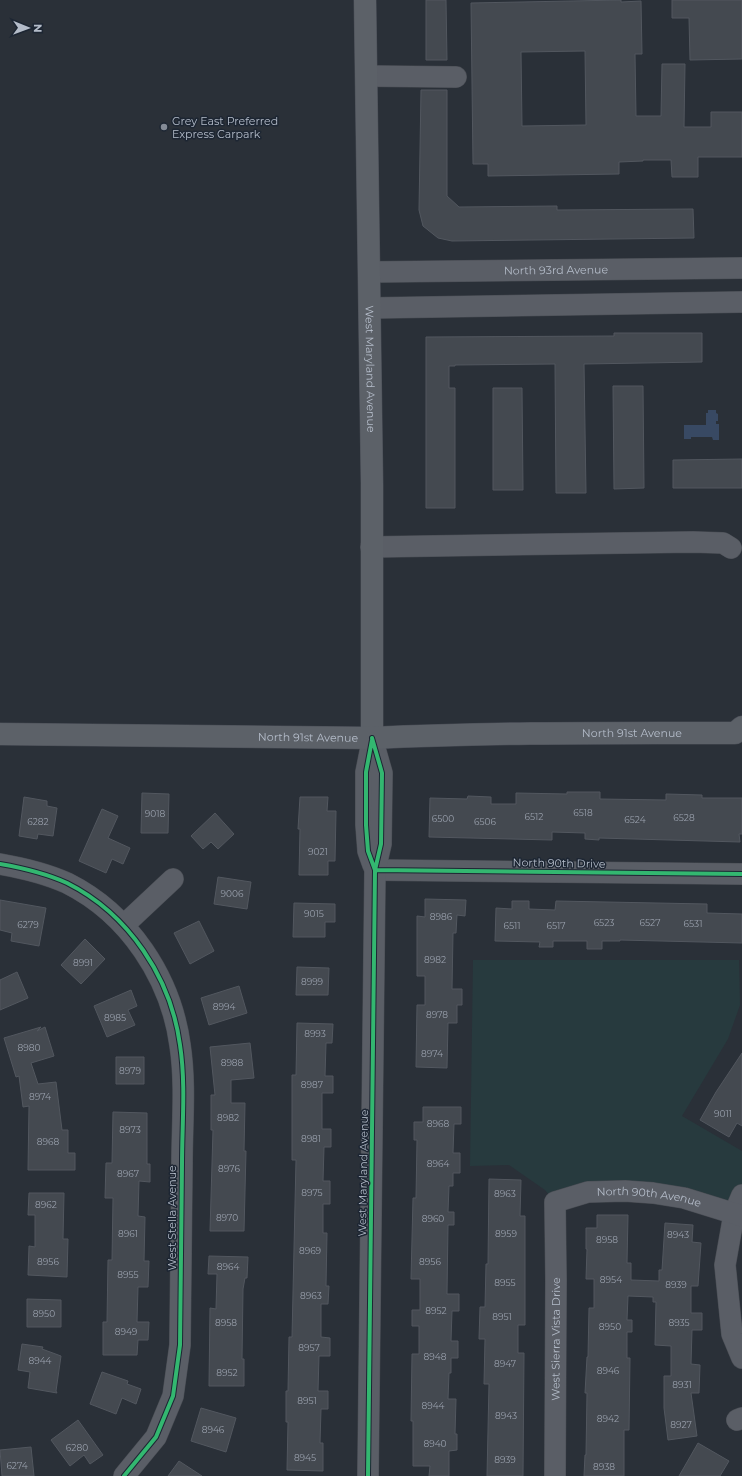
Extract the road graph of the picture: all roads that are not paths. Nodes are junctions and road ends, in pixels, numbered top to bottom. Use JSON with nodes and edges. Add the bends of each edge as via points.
{"nodes":[{"id":1,"x":365,"y":0,"type":"edge"},
{"id":2,"x":366,"y":76,"type":"junction"},
{"id":3,"x":456,"y":77,"type":"dead end"},
{"id":4,"x":742,"y":268,"type":"edge"},
{"id":5,"x":369,"y":272,"type":"junction"},
{"id":6,"x":742,"y":302,"type":"edge"},
{"id":7,"x":370,"y":308,"type":"junction"},
{"id":8,"x":371,"y":547,"type":"junction"},
{"id":9,"x":731,"y":548,"type":"dead end"},
{"id":10,"x":740,"y":733,"type":"edge"},
{"id":11,"x":0,"y":734,"type":"edge"},
{"id":12,"x":372,"y":738,"type":"junction"},
{"id":13,"x":0,"y":864,"type":"edge"},
{"id":14,"x":375,"y":870,"type":"junction"},
{"id":15,"x":742,"y":874,"type":"edge"},
{"id":16,"x":173,"y":879,"type":"dead end"},
{"id":17,"x":124,"y":925,"type":"junction"},
{"id":18,"x":742,"y":1195,"type":"edge"},
{"id":19,"x":555,"y":1202,"type":"joint"},
{"id":20,"x":738,"y":1215,"type":"edge"},
{"id":21,"x":742,"y":1358,"type":"edge"},
{"id":22,"x":124,"y":1476,"type":"edge"},
{"id":23,"x":368,"y":1476,"type":"edge"},
{"id":24,"x":555,"y":1476,"type":"edge"}],
"edges":[{"from":1,"to":2,"type":"main road","name":"West Maryland Avenue"},
{"from":2,"to":3,"type":"street"},
{"from":2,"to":5,"type":"main road","name":"West Maryland Avenue"},
{"from":4,"to":5,"type":"street","name":"North 93rd Avenue"},
{"from":5,"to":7,"type":"main road","name":"West Maryland Avenue"},
{"from":6,"to":7,"type":"street"},
{"from":7,"to":8,"type":"main road","name":"West Maryland Avenue"},
{"from":8,"to":9,"type":"street","via":[[693,542],[723,543]]},
{"from":8,"to":12,"type":"main road","name":"West Maryland Avenue"},
{"from":10,"to":12,"type":"main road","name":"North 91st Avenue"},
{"from":11,"to":12,"type":"main road","name":"North 91st Avenue"},
{"from":12,"to":14,"type":"street","name":"West Maryland Avenue","via":[[366,772],[366,825],[368,851]]},
{"from":13,"to":17,"type":"street","via":[[40,873],[67,884],[108,910]]},
{"from":14,"to":15,"type":"street","name":"North 90th Drive"},
{"from":14,"to":23,"type":"street","name":"West Maryland Avenue"},
{"from":16,"to":17,"type":"street"},
{"from":17,"to":22,"type":"street","name":"West Stella Avenue","via":[[158,974],[168,998],[180,1046],[183,1094],[180,1345],[173,1396],[156,1437]]},
{"from":18,"to":20,"type":"street"},
{"from":19,"to":20,"type":"street","name":"North 90th Avenue","via":[[588,1192],[625,1191],[684,1198]]},
{"from":19,"to":24,"type":"street","name":"West Sierra Vista Drive"},
{"from":20,"to":21,"type":"street","via":[[725,1266],[732,1334]]}]}
